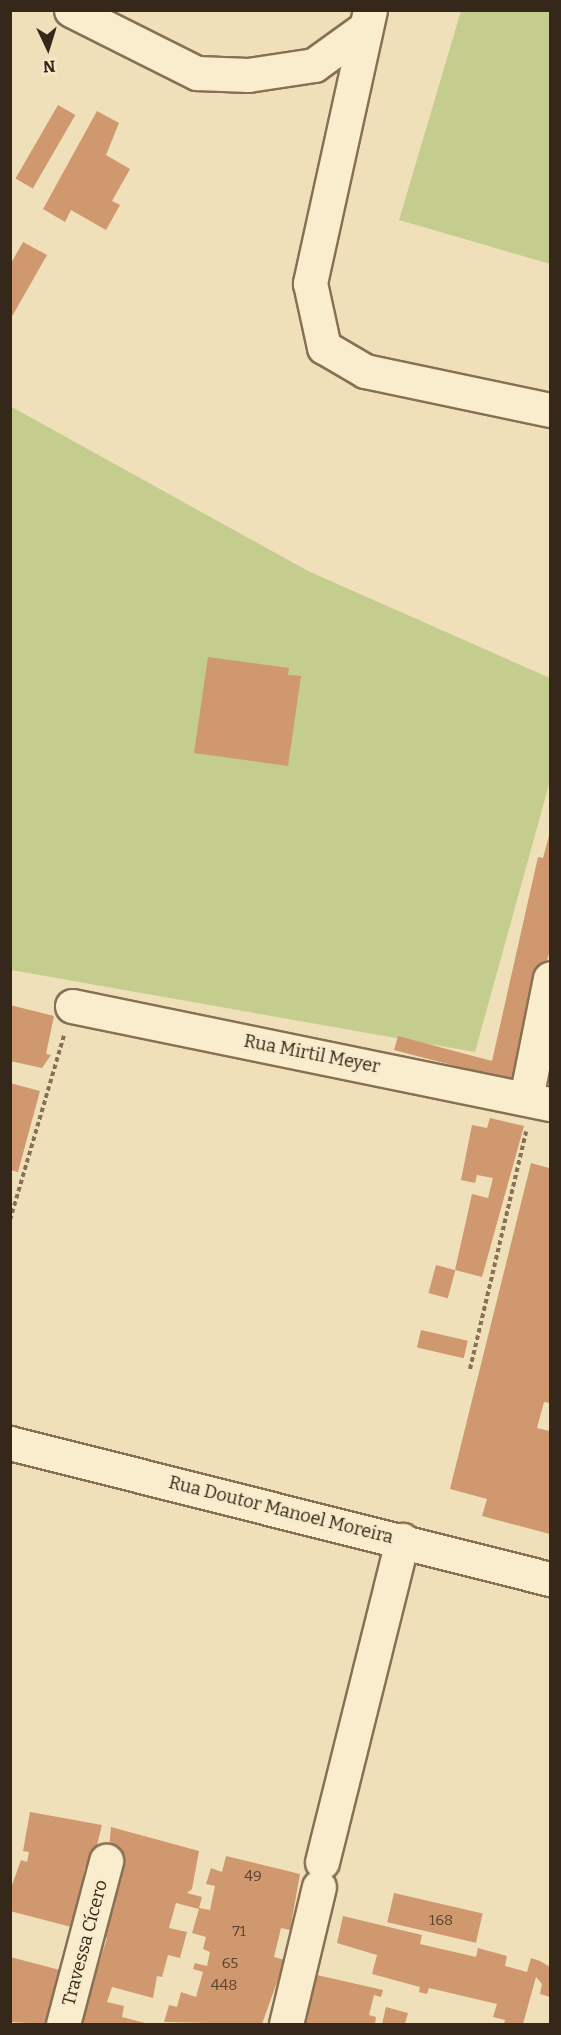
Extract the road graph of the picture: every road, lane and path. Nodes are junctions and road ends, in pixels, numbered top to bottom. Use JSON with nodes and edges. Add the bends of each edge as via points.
{"nodes":[{"id":1,"x":71,"y":10,"type":"edge"},
{"id":2,"x":367,"y":20,"type":"edge"},
{"id":3,"x":550,"y":410,"type":"edge"},
{"id":4,"x":550,"y":978,"type":"edge"},
{"id":5,"x":72,"y":1006,"type":"joint"},
{"id":6,"x":538,"y":1101,"type":"edge"},
{"id":7,"x":10,"y":1220,"type":"edge"},
{"id":8,"x":470,"y":1369,"type":"dead end"},
{"id":9,"x":10,"y":1443,"type":"edge"},
{"id":10,"x":402,"y":1540,"type":"junction"},
{"id":11,"x":550,"y":1578,"type":"edge"},
{"id":12,"x":106,"y":1861,"type":"dead end"},
{"id":13,"x":63,"y":2025,"type":"edge"},
{"id":14,"x":286,"y":2025,"type":"edge"}],
"edges":[{"from":1,"to":2,"type":"street","via":[[197,73],[248,75],[314,65]]},
{"from":2,"to":3,"type":"street","via":[[310,283],[324,347],[365,371]]},
{"from":4,"to":6,"type":"street"},
{"from":5,"to":6,"type":"street","name":"Rua Mirtil Meyer"},
{"from":5,"to":7,"type":"path"},
{"from":6,"to":8,"type":"path"},
{"from":9,"to":10,"type":"street","name":"Rua Doutor Manoel Moreira"},
{"from":10,"to":11,"type":"street","name":"Rua Doutor Manoel Moreira"},
{"from":10,"to":14,"type":"street"},
{"from":12,"to":13,"type":"street","name":"Travessa Cícero"}]}
